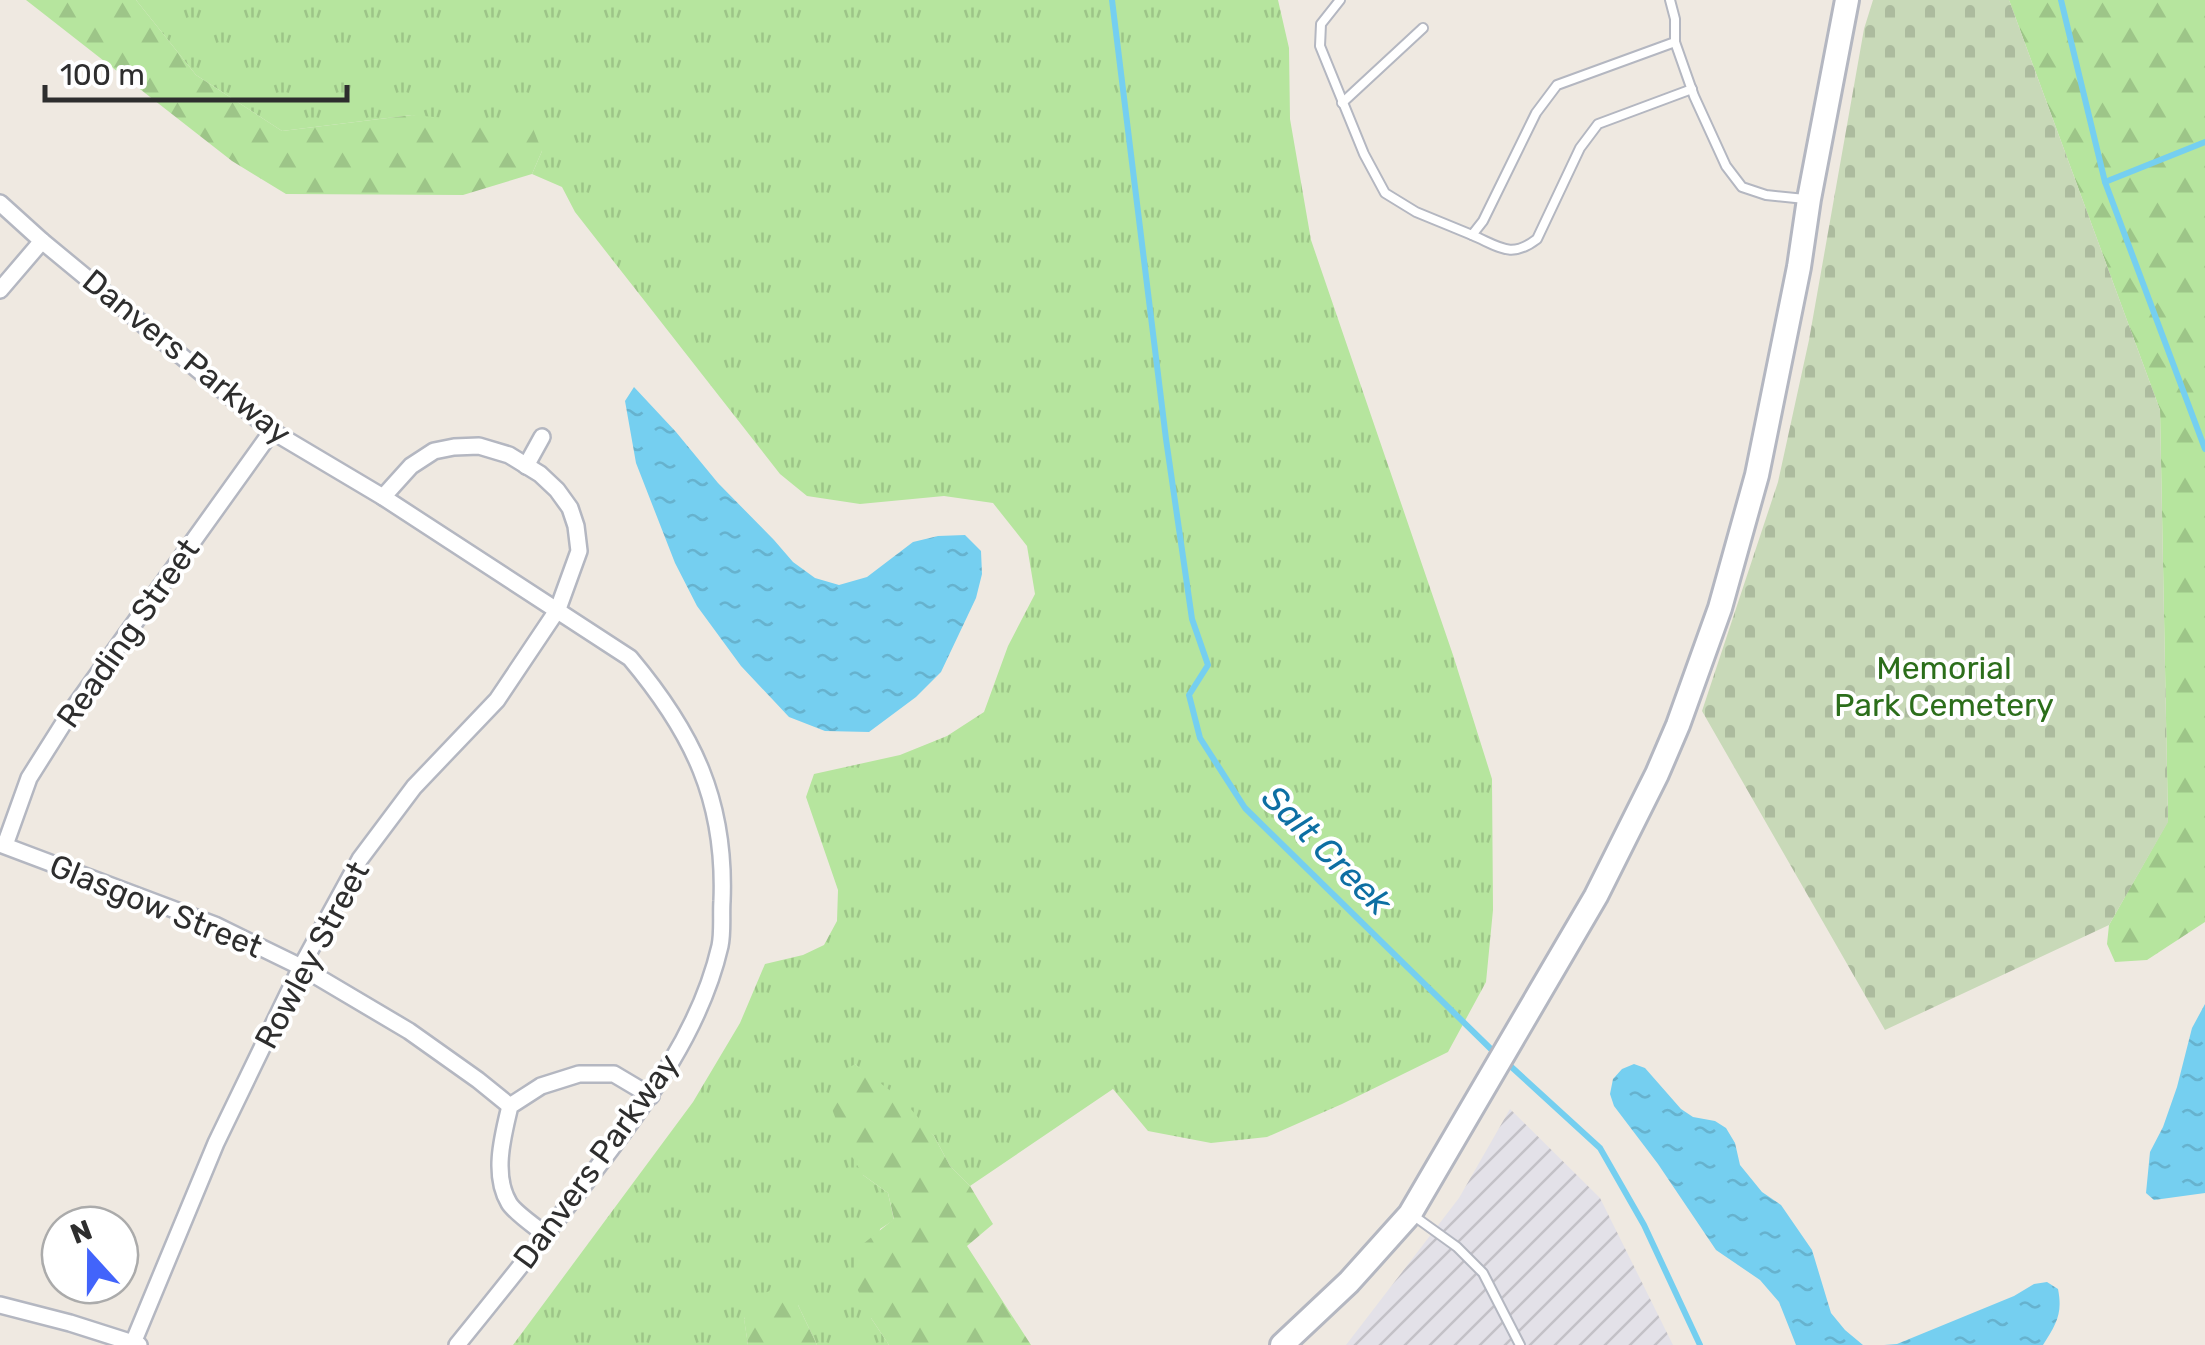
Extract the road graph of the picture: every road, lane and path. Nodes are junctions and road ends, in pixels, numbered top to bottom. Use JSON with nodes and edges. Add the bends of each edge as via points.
{"nodes":[{"id":1,"x":1340,"y":0,"type":"edge"},
{"id":2,"x":1670,"y":0,"type":"edge"},
{"id":3,"x":1847,"y":0,"type":"edge"},
{"id":4,"x":1423,"y":28,"type":"dead end"},
{"id":5,"x":1675,"y":42,"type":"junction"},
{"id":6,"x":1692,"y":89,"type":"junction"},
{"id":7,"x":1342,"y":103,"type":"junction"},
{"id":8,"x":1809,"y":199,"type":"junction"},
{"id":9,"x":0,"y":203,"type":"edge"},
{"id":10,"x":1472,"y":235,"type":"junction"},
{"id":11,"x":42,"y":240,"type":"junction"},
{"id":12,"x":0,"y":290,"type":"edge"},
{"id":13,"x":272,"y":431,"type":"junction"},
{"id":14,"x":542,"y":437,"type":"dead end"},
{"id":15,"x":526,"y":466,"type":"junction"},
{"id":16,"x":384,"y":497,"type":"junction"},
{"id":17,"x":558,"y":609,"type":"junction"},
{"id":18,"x":2,"y":844,"type":"edge"},
{"id":19,"x":301,"y":967,"type":"junction"},
{"id":20,"x":651,"y":1096,"type":"junction"},
{"id":21,"x":510,"y":1106,"type":"junction"},
{"id":22,"x":1410,"y":1214,"type":"junction"},
{"id":23,"x":546,"y":1235,"type":"junction"},
{"id":24,"x":0,"y":1305,"type":"edge"},
{"id":25,"x":136,"y":1344,"type":"edge"},
{"id":26,"x":457,"y":1345,"type":"edge"},
{"id":27,"x":1282,"y":1345,"type":"edge"},
{"id":28,"x":1520,"y":1345,"type":"edge"}],
"edges":[{"from":1,"to":7,"type":"lane","via":[[1321,24],[1320,46]]},
{"from":2,"to":5,"type":"lane"},
{"from":3,"to":8,"type":"main road"},
{"from":4,"to":7,"type":"lane"},
{"from":5,"to":6,"type":"lane"},
{"from":5,"to":10,"type":"lane","via":[[1557,85]]},
{"from":6,"to":8,"type":"lane","via":[[1726,166],[1742,186]]},
{"from":6,"to":10,"type":"lane","via":[[1598,124],[1537,239],[1524,248],[1500,248]]},
{"from":7,"to":10,"type":"lane","via":[[1385,194]]},
{"from":8,"to":22,"type":"main road","via":[[1757,475],[1678,725],[1596,896]]},
{"from":9,"to":11,"type":"street","name":"Danvers Parkway"},
{"from":11,"to":12,"type":"street"},
{"from":11,"to":13,"type":"street","name":"Danvers Parkway"},
{"from":13,"to":16,"type":"street","name":"Danvers Parkway"},
{"from":13,"to":18,"type":"street","name":"Reading Street","via":[[70,713],[29,778]]},
{"from":14,"to":15,"type":"street"},
{"from":15,"to":16,"type":"street","via":[[479,446],[434,452]]},
{"from":15,"to":17,"type":"street","via":[[558,490],[576,526],[579,551]]},
{"from":16,"to":17,"type":"street","name":"Danvers Parkway"},
{"from":17,"to":19,"type":"street","name":"Rowley Street","via":[[497,700],[414,787],[360,858]]},
{"from":17,"to":20,"type":"street","name":"Danvers Parkway","via":[[630,658],[654,686],[682,728],[712,796],[724,866],[720,944],[698,1014]]},
{"from":18,"to":19,"type":"street","name":"Glasgow Street","via":[[215,925]]},
{"from":19,"to":21,"type":"street","name":"Glasgow Street","via":[[409,1031]]},
{"from":19,"to":25,"type":"street","name":"Rowley Street","via":[[216,1143]]},
{"from":20,"to":21,"type":"street","via":[[614,1074],[579,1074],[541,1086]]},
{"from":20,"to":23,"type":"street","name":"Danvers Parkway"},
{"from":21,"to":23,"type":"street","via":[[501,1176],[509,1204]]},
{"from":22,"to":27,"type":"main road"},
{"from":22,"to":28,"type":"lane","via":[[1483,1273]]},
{"from":23,"to":26,"type":"street","name":"Danvers Parkway"},
{"from":24,"to":25,"type":"street"}]}
